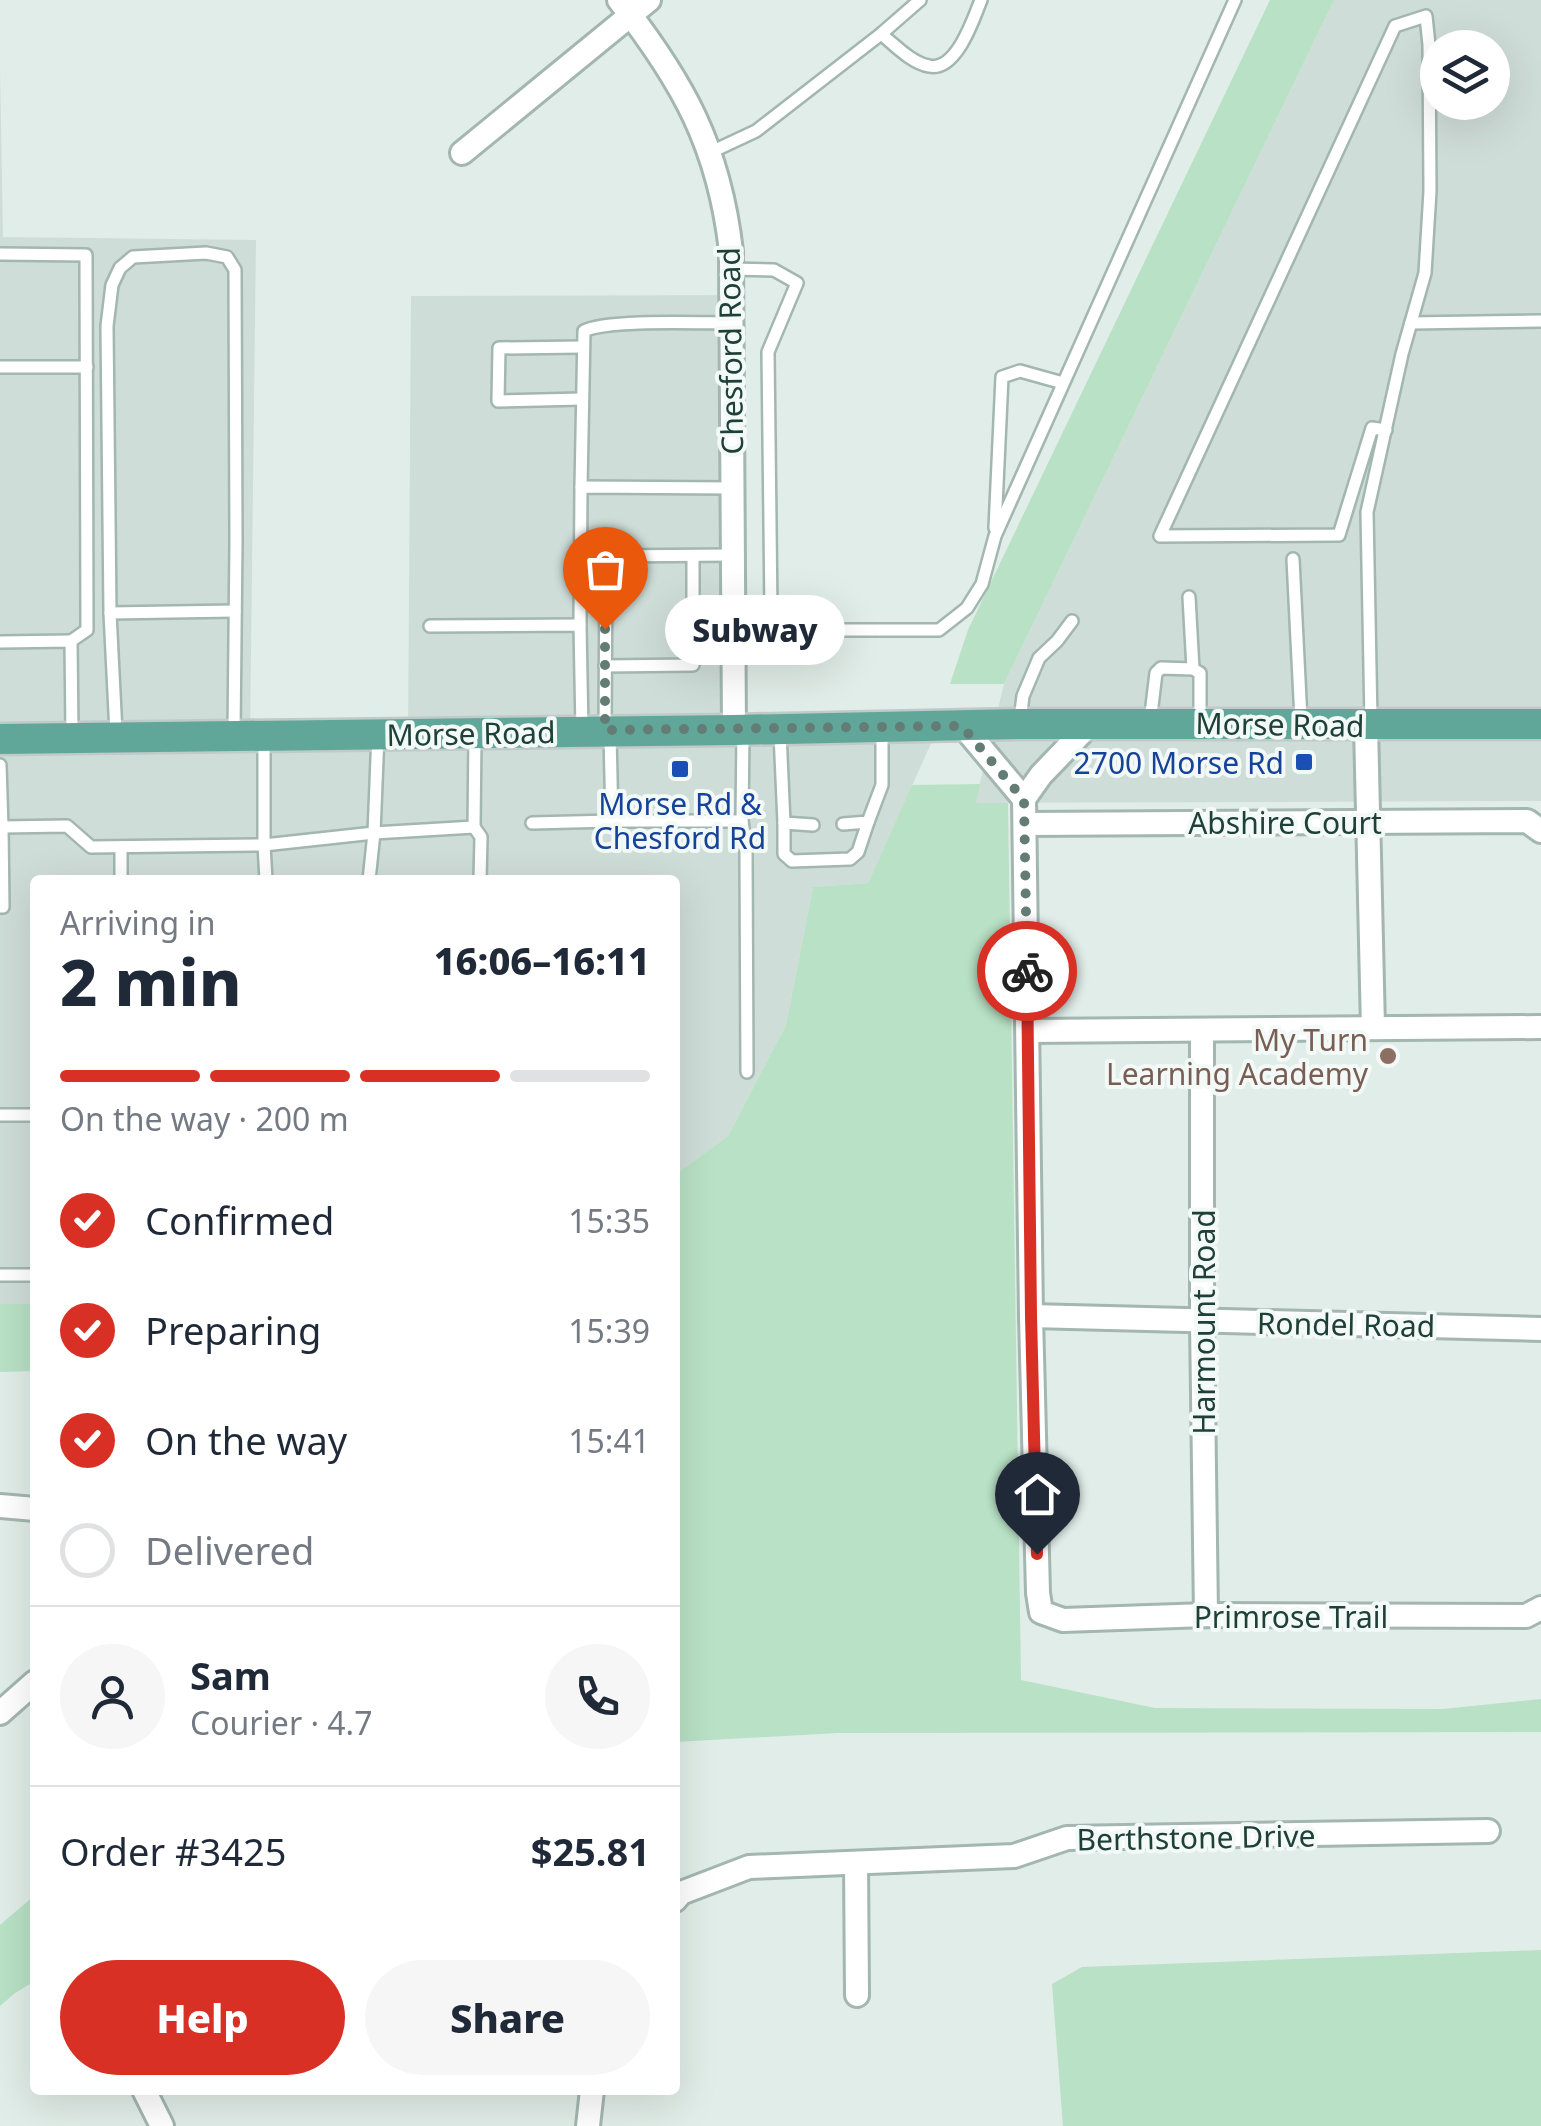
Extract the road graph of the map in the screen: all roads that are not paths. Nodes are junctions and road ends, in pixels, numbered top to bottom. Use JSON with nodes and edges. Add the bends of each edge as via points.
{"nodes":[{"id":1,"x":920,"y":0,"type":"edge"},
{"id":2,"x":982,"y":0,"type":"edge"},
{"id":3,"x":1235,"y":0,"type":"edge"},
{"id":4,"x":633,"y":5,"type":"edge"},
{"id":5,"x":881,"y":34,"type":"junction"},
{"id":6,"x":462,"y":153,"type":"dead end"},
{"id":7,"x":710,"y":153,"type":"junction"},
{"id":8,"x":0,"y":254,"type":"edge"},
{"id":9,"x":731,"y":269,"type":"junction"},
{"id":10,"x":1541,"y":321,"type":"edge"},
{"id":11,"x":731,"y":323,"type":"junction"},
{"id":12,"x":1411,"y":323,"type":"junction"},
{"id":13,"x":582,"y":346,"type":"junction"},
{"id":14,"x":0,"y":366,"type":"edge"},
{"id":15,"x":87,"y":367,"type":"junction"},
{"id":16,"x":1063,"y":383,"type":"junction"},
{"id":17,"x":582,"y":399,"type":"junction"},
{"id":18,"x":1386,"y":430,"type":"junction"},
{"id":19,"x":581,"y":487,"type":"junction"},
{"id":20,"x":732,"y":488,"type":"junction"},
{"id":21,"x":995,"y":536,"type":"junction"},
{"id":22,"x":693,"y":556,"type":"junction"},
{"id":23,"x":733,"y":556,"type":"junction"},
{"id":24,"x":1293,"y":559,"type":"dead end"},
{"id":25,"x":1189,"y":598,"type":"dead end"},
{"id":26,"x":771,"y":611,"type":"junction"},
{"id":27,"x":235,"y":612,"type":"junction"},
{"id":28,"x":110,"y":613,"type":"junction"},
{"id":29,"x":1072,"y":621,"type":"dead end"},
{"id":30,"x":733,"y":624,"type":"junction"},
{"id":31,"x":580,"y":625,"type":"junction"},
{"id":32,"x":430,"y":626,"type":"dead end"},
{"id":33,"x":693,"y":632,"type":"junction"},
{"id":34,"x":0,"y":642,"type":"edge"},
{"id":35,"x":72,"y":642,"type":"junction"},
{"id":36,"x":605,"y":666,"type":"junction"},
{"id":37,"x":1192,"y":670,"type":"junction"},
{"id":38,"x":1200,"y":722,"type":"junction"},
{"id":39,"x":1150,"y":723,"type":"junction"},
{"id":40,"x":1019,"y":724,"type":"junction"},
{"id":41,"x":1092,"y":724,"type":"junction"},
{"id":42,"x":1301,"y":724,"type":"junction"},
{"id":43,"x":1541,"y":724,"type":"edge"},
{"id":44,"x":962,"y":726,"type":"junction"},
{"id":45,"x":1368,"y":726,"type":"junction"},
{"id":46,"x":882,"y":727,"type":"junction"},
{"id":47,"x":779,"y":729,"type":"junction"},
{"id":48,"x":739,"y":730,"type":"junction"},
{"id":49,"x":599,"y":731,"type":"junction"},
{"id":50,"x":475,"y":733,"type":"junction"},
{"id":51,"x":378,"y":734,"type":"junction"},
{"id":52,"x":249,"y":736,"type":"junction"},
{"id":53,"x":116,"y":737,"type":"junction"},
{"id":54,"x":72,"y":738,"type":"junction"},
{"id":55,"x":0,"y":740,"type":"edge"},
{"id":56,"x":0,"y":765,"type":"edge"},
{"id":57,"x":1024,"y":800,"type":"junction"},
{"id":58,"x":612,"y":821,"type":"junction"},
{"id":59,"x":1368,"y":821,"type":"junction"},
{"id":60,"x":532,"y":822,"type":"dead end"},
{"id":61,"x":742,"y":822,"type":"junction"},
{"id":62,"x":868,"y":822,"type":"junction"},
{"id":63,"x":784,"y":823,"type":"junction"},
{"id":64,"x":843,"y":824,"type":"dead end"},
{"id":65,"x":1026,"y":824,"type":"junction"},
{"id":66,"x":813,"y":826,"type":"dead end"},
{"id":67,"x":474,"y":827,"type":"junction"},
{"id":68,"x":1,"y":829,"type":"edge"},
{"id":69,"x":1541,"y":830,"type":"edge"},
{"id":70,"x":374,"y":833,"type":"junction"},
{"id":71,"x":264,"y":844,"type":"junction"},
{"id":72,"x":121,"y":847,"type":"junction"},
{"id":73,"x":121,"y":875,"type":"edge"},
{"id":74,"x":266,"y":875,"type":"edge"},
{"id":75,"x":370,"y":875,"type":"edge"},
{"id":76,"x":480,"y":875,"type":"edge"},
{"id":77,"x":0,"y":907,"type":"edge"},
{"id":78,"x":1541,"y":1027,"type":"edge"},
{"id":79,"x":1373,"y":1028,"type":"junction"},
{"id":80,"x":1202,"y":1030,"type":"junction"},
{"id":81,"x":1028,"y":1031,"type":"junction"},
{"id":82,"x":747,"y":1072,"type":"dead end"},
{"id":83,"x":0,"y":1115,"type":"edge"},
{"id":84,"x":30,"y":1115,"type":"edge"},
{"id":85,"x":30,"y":1275,"type":"edge"},
{"id":86,"x":0,"y":1276,"type":"edge"},
{"id":87,"x":1031,"y":1316,"type":"junction"},
{"id":88,"x":1202,"y":1320,"type":"junction"},
{"id":89,"x":1541,"y":1328,"type":"edge"},
{"id":90,"x":0,"y":1506,"type":"edge"},
{"id":91,"x":30,"y":1509,"type":"edge"},
{"id":92,"x":1541,"y":1608,"type":"edge"},
{"id":93,"x":1206,"y":1615,"type":"junction"},
{"id":94,"x":30,"y":1686,"type":"edge"},
{"id":95,"x":0,"y":1713,"type":"edge"},
{"id":96,"x":1488,"y":1831,"type":"dead end"},
{"id":97,"x":856,"y":1863,"type":"junction"},
{"id":98,"x":680,"y":1893,"type":"edge"},
{"id":99,"x":857,"y":1995,"type":"dead end"},
{"id":100,"x":146,"y":2095,"type":"edge"},
{"id":101,"x":591,"y":2095,"type":"edge"},
{"id":102,"x":162,"y":2126,"type":"edge"},
{"id":103,"x":588,"y":2126,"type":"edge"}],
"edges":[{"from":1,"to":5,"type":"lane"},
{"from":2,"to":5,"type":"lane","via":[[944,65],[915,60]]},
{"from":3,"to":16,"type":"lane"},
{"from":4,"to":6,"type":"street"},
{"from":4,"to":7,"type":"street","name":"Chesford Road"},
{"from":5,"to":7,"type":"lane","via":[[756,131]]},
{"from":7,"to":9,"type":"street","name":"Chesford Road","via":[[727,216]]},
{"from":8,"to":15,"type":"lane","via":[[86,255]]},
{"from":9,"to":11,"type":"street","name":"Chesford Road"},
{"from":9,"to":26,"type":"lane","via":[[774,270],[797,283],[768,352]]},
{"from":10,"to":12,"type":"lane"},
{"from":11,"to":13,"type":"lane","via":[[590,327]]},
{"from":11,"to":20,"type":"street","name":"Chesford Road"},
{"from":12,"to":18,"type":"lane"},
{"from":12,"to":18,"type":"lane","via":[[1425,272],[1430,191],[1426,16],[1395,26],[1160,536],[1339,535],[1372,428]]},
{"from":13,"to":17,"type":"lane"},
{"from":13,"to":17,"type":"lane","via":[[500,348],[498,401]]},
{"from":14,"to":15,"type":"lane"},
{"from":15,"to":35,"type":"lane","via":[[87,630]]},
{"from":16,"to":21,"type":"lane"},
{"from":16,"to":21,"type":"lane","via":[[1020,370],[1002,377]]},
{"from":17,"to":19,"type":"lane"},
{"from":18,"to":45,"type":"lane","via":[[1366,534]]},
{"from":19,"to":20,"type":"lane"},
{"from":19,"to":31,"type":"lane"},
{"from":20,"to":23,"type":"street","name":"Chesford Road"},
{"from":21,"to":26,"type":"lane","via":[[982,584],[967,608],[939,630],[803,630]]},
{"from":22,"to":23,"type":"lane"},
{"from":22,"to":33,"type":"lane"},
{"from":22,"to":36,"type":"lane","via":[[606,556]]},
{"from":23,"to":30,"type":"street","name":"Chesford Road"},
{"from":24,"to":42,"type":"lane"},
{"from":25,"to":37,"type":"lane"},
{"from":26,"to":30,"type":"lane"},
{"from":27,"to":28,"type":"lane"},
{"from":27,"to":28,"type":"lane","via":[[234,270],[227,257],[206,253],[133,257],[112,285]]},
{"from":27,"to":52,"type":"lane"},
{"from":28,"to":53,"type":"lane"},
{"from":29,"to":40,"type":"lane","via":[[1039,658]]},
{"from":30,"to":33,"type":"lane"},
{"from":30,"to":48,"type":"street","name":"Chesford Road"},
{"from":31,"to":32,"type":"lane"},
{"from":31,"to":49,"type":"lane"},
{"from":33,"to":36,"type":"lane","via":[[694,664]]},
{"from":34,"to":35,"type":"lane"},
{"from":35,"to":54,"type":"lane"},
{"from":36,"to":49,"type":"lane"},
{"from":37,"to":38,"type":"lane","via":[[1200,673]]},
{"from":37,"to":39,"type":"lane","via":[[1156,672]]},
{"from":38,"to":39,"type":"main road","name":"Morse Road"},
{"from":38,"to":42,"type":"main road","name":"Morse Road"},
{"from":39,"to":41,"type":"main road","name":"Morse Road"},
{"from":40,"to":41,"type":"main road","name":"Morse Road"},
{"from":40,"to":44,"type":"main road","name":"Morse Road"},
{"from":41,"to":57,"type":"street"},
{"from":42,"to":45,"type":"main road","name":"Morse Road"},
{"from":43,"to":45,"type":"main road","name":"Morse Road"},
{"from":44,"to":46,"type":"main road","name":"Morse Road"},
{"from":44,"to":57,"type":"street"},
{"from":45,"to":59,"type":"street"},
{"from":46,"to":47,"type":"main road","name":"Morse Road"},
{"from":46,"to":62,"type":"lane","via":[[882,785]]},
{"from":47,"to":48,"type":"main road","name":"Morse Road"},
{"from":47,"to":63,"type":"lane"},
{"from":48,"to":49,"type":"main road","name":"Morse Road"},
{"from":48,"to":61,"type":"lane"},
{"from":49,"to":50,"type":"main road","name":"Morse Road"},
{"from":49,"to":58,"type":"lane"},
{"from":50,"to":51,"type":"main road","name":"Morse Road"},
{"from":50,"to":67,"type":"lane"},
{"from":51,"to":52,"type":"main road","name":"Morse Road"},
{"from":51,"to":70,"type":"lane"},
{"from":52,"to":53,"type":"main road","name":"Morse Road"},
{"from":52,"to":71,"type":"lane"},
{"from":53,"to":54,"type":"main road","name":"Morse Road"},
{"from":54,"to":55,"type":"main road","name":"Morse Road"},
{"from":56,"to":68,"type":"lane"},
{"from":57,"to":65,"type":"street"},
{"from":58,"to":60,"type":"lane"},
{"from":58,"to":61,"type":"lane"},
{"from":59,"to":65,"type":"street","name":"Abshire Court"},
{"from":59,"to":69,"type":"street","name":"Abshire Court","via":[[1527,822]]},
{"from":59,"to":79,"type":"street"},
{"from":61,"to":82,"type":"lane"},
{"from":62,"to":63,"type":"lane","via":[[850,859],[792,861],[784,854]]},
{"from":62,"to":64,"type":"lane"},
{"from":63,"to":66,"type":"lane"},
{"from":65,"to":81,"type":"street"},
{"from":67,"to":70,"type":"lane"},
{"from":67,"to":76,"type":"lane","via":[[481,838]]},
{"from":68,"to":72,"type":"lane","via":[[67,826],[91,847]]},
{"from":68,"to":77,"type":"lane"},
{"from":70,"to":71,"type":"lane"},
{"from":70,"to":75,"type":"lane"},
{"from":71,"to":72,"type":"lane"},
{"from":71,"to":74,"type":"lane"},
{"from":72,"to":73,"type":"lane"},
{"from":78,"to":79,"type":"street"},
{"from":79,"to":80,"type":"street"},
{"from":80,"to":81,"type":"street"},
{"from":80,"to":88,"type":"street","name":"Harmount Road"},
{"from":81,"to":87,"type":"street"},
{"from":83,"to":84,"type":"lane"},
{"from":85,"to":86,"type":"lane"},
{"from":87,"to":88,"type":"street","name":"Rondel Road"},
{"from":87,"to":93,"type":"street","name":"Primrose Trail","via":[[1041,1612],[1062,1620]]},
{"from":88,"to":89,"type":"street","name":"Rondel Road"},
{"from":88,"to":93,"type":"street","name":"Harmount Road"},
{"from":90,"to":91,"type":"street"},
{"from":92,"to":93,"type":"street","name":"Primrose Trail","via":[[1526,1616]]},
{"from":94,"to":95,"type":"street"},
{"from":96,"to":97,"type":"street","name":"Berthstone Drive","via":[[1067,1838],[1014,1856]]},
{"from":97,"to":98,"type":"street","name":"Berthstone Drive","via":[[749,1867]]},
{"from":97,"to":99,"type":"street"},
{"from":100,"to":102,"type":"street"},
{"from":101,"to":103,"type":"street"}]}
